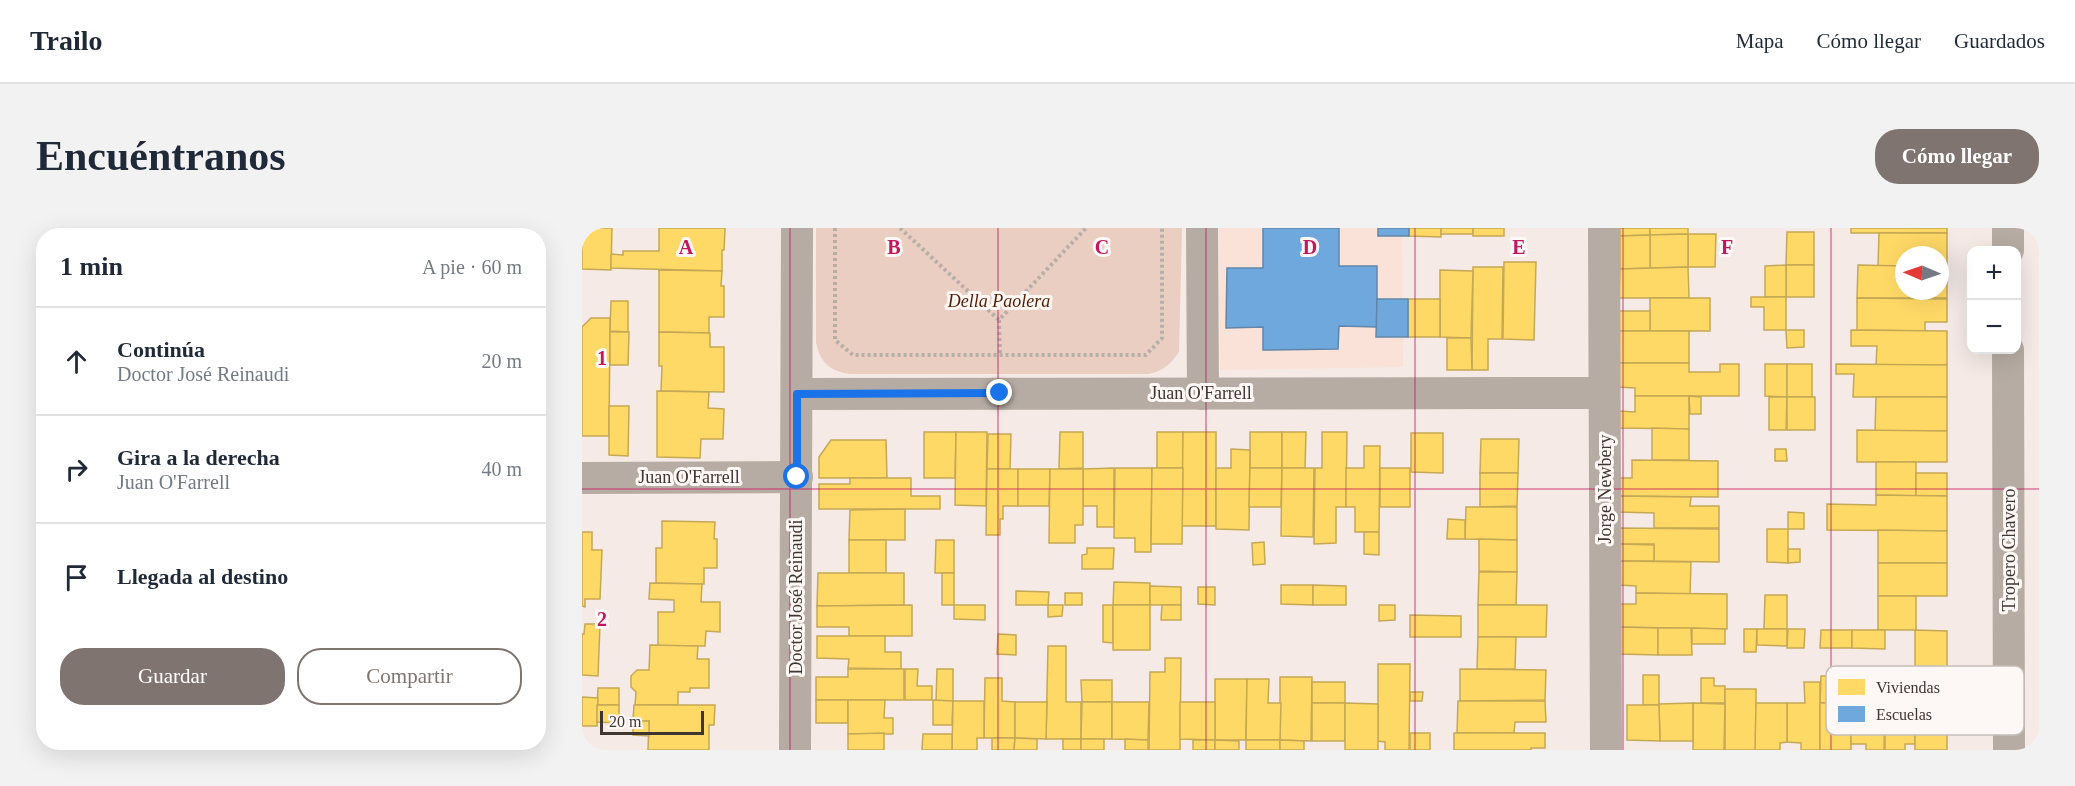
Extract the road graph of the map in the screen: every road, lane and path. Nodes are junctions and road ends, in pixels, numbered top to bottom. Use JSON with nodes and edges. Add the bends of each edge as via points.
{"nodes":[{"id":1,"x":797,"y":228,"type":"edge"},
{"id":2,"x":835,"y":228,"type":"edge"},
{"id":3,"x":900,"y":228,"type":"edge"},
{"id":4,"x":1086,"y":228,"type":"edge"},
{"id":5,"x":1162,"y":228,"type":"edge"},
{"id":6,"x":1203,"y":228,"type":"edge"},
{"id":7,"x":1604,"y":228,"type":"edge"},
{"id":8,"x":2008,"y":228,"type":"edge"},
{"id":9,"x":2008,"y":246,"type":"edge"},
{"id":10,"x":999,"y":320,"type":"junction"},
{"id":11,"x":2008,"y":354,"type":"edge"},
{"id":12,"x":1000,"y":355,"type":"junction"},
{"id":13,"x":1000,"y":393,"type":"junction"},
{"id":14,"x":1605,"y":393,"type":"junction"},
{"id":15,"x":797,"y":394,"type":"junction"},
{"id":16,"x":1203,"y":394,"type":"junction"},
{"id":17,"x":797,"y":477,"type":"junction"},
{"id":18,"x":582,"y":478,"type":"edge"},
{"id":19,"x":2009,"y":666,"type":"edge"},
{"id":20,"x":2009,"y":735,"type":"edge"},
{"id":21,"x":795,"y":750,"type":"edge"},
{"id":22,"x":1606,"y":750,"type":"edge"},
{"id":23,"x":2009,"y":750,"type":"edge"}],
"edges":[{"from":1,"to":15,"type":"street","name":"Doctor José Reinaudi"},
{"from":2,"to":12,"type":"path","via":[[835,340],[853,355]]},
{"from":3,"to":10,"type":"path"},
{"from":4,"to":10,"type":"path"},
{"from":5,"to":12,"type":"path","via":[[1162,338],[1146,355]]},
{"from":6,"to":16,"type":"street"},
{"from":7,"to":14,"type":"street","name":"Jorge Newbery"},
{"from":8,"to":9,"type":"street"},
{"from":10,"to":12,"type":"path"},
{"from":11,"to":19,"type":"street","name":"Tropero Chavero"},
{"from":12,"to":13,"type":"path"},
{"from":13,"to":15,"type":"street","name":"Juan O'Farrell"},
{"from":13,"to":16,"type":"street","name":"Juan O'Farrell"},
{"from":14,"to":16,"type":"street","name":"Juan O'Farrell"},
{"from":14,"to":22,"type":"street","name":"Jorge Newbery"},
{"from":15,"to":17,"type":"street","name":"Doctor José Reinaudi"},
{"from":17,"to":18,"type":"street","name":"Juan O'Farrell"},
{"from":17,"to":21,"type":"street","name":"Doctor José Reinaudi"},
{"from":20,"to":23,"type":"street","name":"Tropero Chavero"}]}
